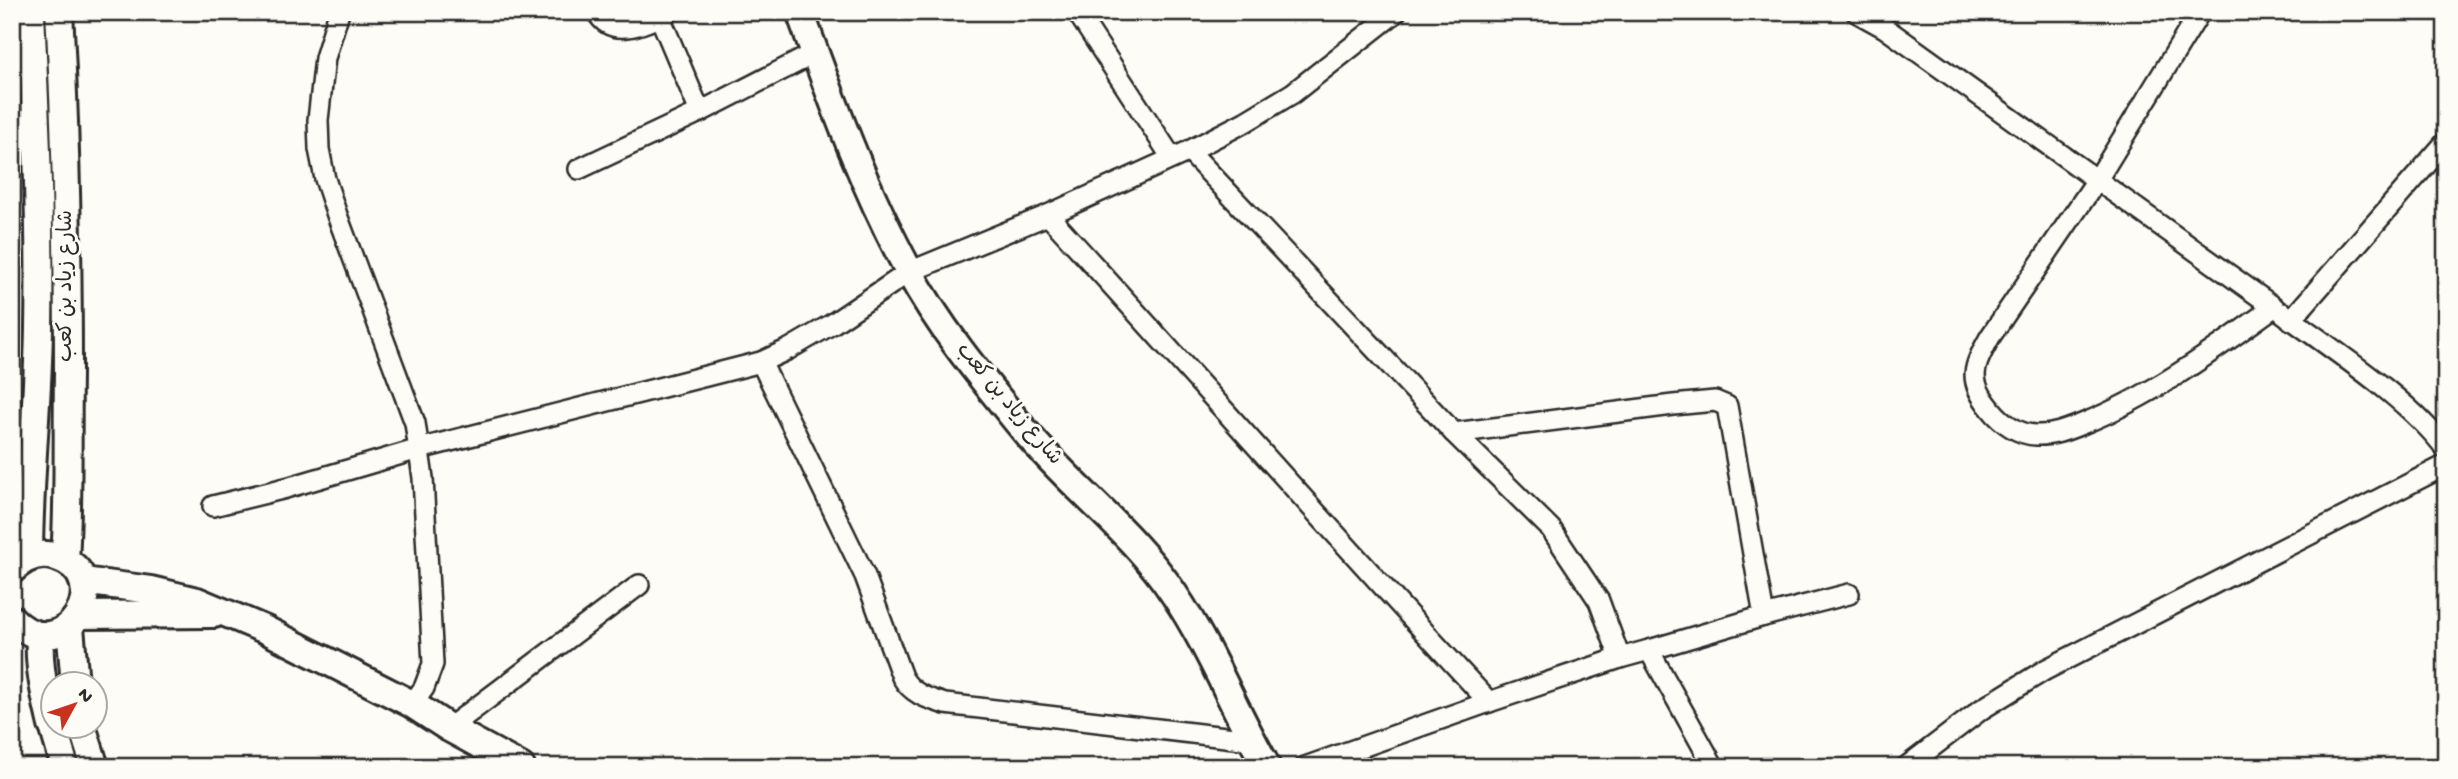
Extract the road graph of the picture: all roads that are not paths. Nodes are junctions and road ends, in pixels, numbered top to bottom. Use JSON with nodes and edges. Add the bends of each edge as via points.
{"nodes":[{"id":1,"x":31,"y":12,"type":"edge"},
{"id":2,"x":59,"y":12,"type":"edge"},
{"id":3,"x":339,"y":12,"type":"edge"},
{"id":4,"x":597,"y":12,"type":"edge"},
{"id":5,"x":800,"y":12,"type":"edge"},
{"id":6,"x":1077,"y":12,"type":"edge"},
{"id":7,"x":1396,"y":12,"type":"edge"},
{"id":8,"x":1856,"y":12,"type":"edge"},
{"id":9,"x":2200,"y":12,"type":"edge"},
{"id":10,"x":665,"y":15,"type":"edge"},
{"id":11,"x":815,"y":53,"type":"junction"},
{"id":12,"x":700,"y":113,"type":"junction"},
{"id":13,"x":2446,"y":142,"type":"edge"},
{"id":14,"x":1181,"y":154,"type":"junction"},
{"id":15,"x":579,"y":169,"type":"dead end"},
{"id":16,"x":2097,"y":180,"type":"junction"},
{"id":17,"x":1048,"y":215,"type":"junction"},
{"id":18,"x":909,"y":272,"type":"junction"},
{"id":19,"x":2274,"y":307,"type":"junction"},
{"id":20,"x":2291,"y":320,"type":"junction"},
{"id":21,"x":761,"y":362,"type":"junction"},
{"id":22,"x":1454,"y":433,"type":"junction"},
{"id":23,"x":419,"y":449,"type":"junction"},
{"id":24,"x":2446,"y":449,"type":"edge"},
{"id":25,"x":2446,"y":465,"type":"edge"},
{"id":26,"x":213,"y":506,"type":"dead end"},
{"id":27,"x":65,"y":560,"type":"junction"},
{"id":28,"x":20,"y":564,"type":"edge"},
{"id":29,"x":83,"y":581,"type":"junction"},
{"id":30,"x":639,"y":584,"type":"dead end"},
{"id":31,"x":1849,"y":594,"type":"dead end"},
{"id":32,"x":226,"y":613,"type":"junction"},
{"id":33,"x":1764,"y":616,"type":"junction"},
{"id":34,"x":12,"y":619,"type":"edge"},
{"id":35,"x":75,"y":621,"type":"junction"},
{"id":36,"x":40,"y":635,"type":"junction"},
{"id":37,"x":1649,"y":650,"type":"junction"},
{"id":38,"x":1620,"y":658,"type":"junction"},
{"id":39,"x":40,"y":670,"type":"edge"},
{"id":40,"x":75,"y":670,"type":"edge"},
{"id":41,"x":1489,"y":702,"type":"junction"},
{"id":42,"x":412,"y":705,"type":"junction"},
{"id":43,"x":449,"y":728,"type":"junction"},
{"id":44,"x":57,"y":740,"type":"edge"},
{"id":45,"x":86,"y":740,"type":"edge"},
{"id":46,"x":1251,"y":740,"type":"junction"},
{"id":47,"x":505,"y":764,"type":"edge"},
{"id":48,"x":1264,"y":766,"type":"edge"},
{"id":49,"x":65,"y":767,"type":"edge"},
{"id":50,"x":95,"y":767,"type":"edge"},
{"id":51,"x":1306,"y":767,"type":"edge"},
{"id":52,"x":1714,"y":767,"type":"edge"},
{"id":53,"x":1906,"y":767,"type":"edge"}],
"edges":[{"from":1,"to":28,"type":"street","name":"شارع زياد بن كعب","via":[[39,329],[29,499]]},
{"from":2,"to":27,"type":"street","name":"شارع زياد بن كعب","via":[[68,284]]},
{"from":3,"to":23,"type":"street","via":[[326,58],[319,149],[337,215],[407,397]]},
{"from":4,"to":10,"type":"street","via":[[611,27],[626,28]]},
{"from":5,"to":11,"type":"street","name":"شارع زياد بن كعب"},
{"from":6,"to":14,"type":"street"},
{"from":7,"to":14,"type":"street","via":[[1276,104]]},
{"from":8,"to":16,"type":"street"},
{"from":9,"to":16,"type":"street"},
{"from":10,"to":12,"type":"street"},
{"from":11,"to":12,"type":"street"},
{"from":11,"to":18,"type":"street","name":"شارع زياد بن كعب","via":[[854,156]]},
{"from":12,"to":15,"type":"street"},
{"from":13,"to":20,"type":"street"},
{"from":14,"to":17,"type":"street"},
{"from":14,"to":22,"type":"street"},
{"from":16,"to":19,"type":"street"},
{"from":16,"to":19,"type":"street","via":[[1979,357],[1976,390],[1993,412],[2018,431],[2046,435],[2107,414],[2179,375]]},
{"from":17,"to":18,"type":"street"},
{"from":17,"to":41,"type":"street"},
{"from":18,"to":21,"type":"street","via":[[832,324]]},
{"from":18,"to":46,"type":"street","name":"شارع زياد بن كعب","via":[[945,329],[1004,405],[1149,560],[1174,593],[1231,694]]},
{"from":19,"to":20,"type":"street"},
{"from":20,"to":24,"type":"street","via":[[2404,406]]},
{"from":21,"to":23,"type":"street"},
{"from":21,"to":46,"type":"street","via":[[864,576],[908,688],[945,705]]},
{"from":22,"to":33,"type":"street","via":[[1673,405],[1725,403]]},
{"from":22,"to":38,"type":"street","via":[[1558,539],[1600,601]]},
{"from":23,"to":26,"type":"street"},
{"from":23,"to":42,"type":"street","via":[[433,664]]},
{"from":25,"to":53,"type":"street","via":[[2045,670],[1982,709]]},
{"from":27,"to":28,"type":"street","via":[[47,554]]},
{"from":27,"to":29,"type":"street"},
{"from":29,"to":32,"type":"street","via":[[151,590]]},
{"from":29,"to":35,"type":"street","via":[[85,598]]},
{"from":30,"to":43,"type":"street"},
{"from":31,"to":33,"type":"street"},
{"from":32,"to":35,"type":"street"},
{"from":32,"to":42,"type":"street"},
{"from":33,"to":37,"type":"street"},
{"from":34,"to":36,"type":"street"},
{"from":35,"to":36,"type":"street","via":[[56,634]]},
{"from":35,"to":40,"type":"street"},
{"from":36,"to":39,"type":"street"},
{"from":37,"to":38,"type":"street"},
{"from":37,"to":52,"type":"street"},
{"from":38,"to":41,"type":"street"},
{"from":41,"to":51,"type":"street"},
{"from":42,"to":43,"type":"street"},
{"from":43,"to":47,"type":"street"},
{"from":44,"to":49,"type":"street"},
{"from":45,"to":50,"type":"street"},
{"from":46,"to":48,"type":"street","name":"شارع زياد بن كعب"}]}
